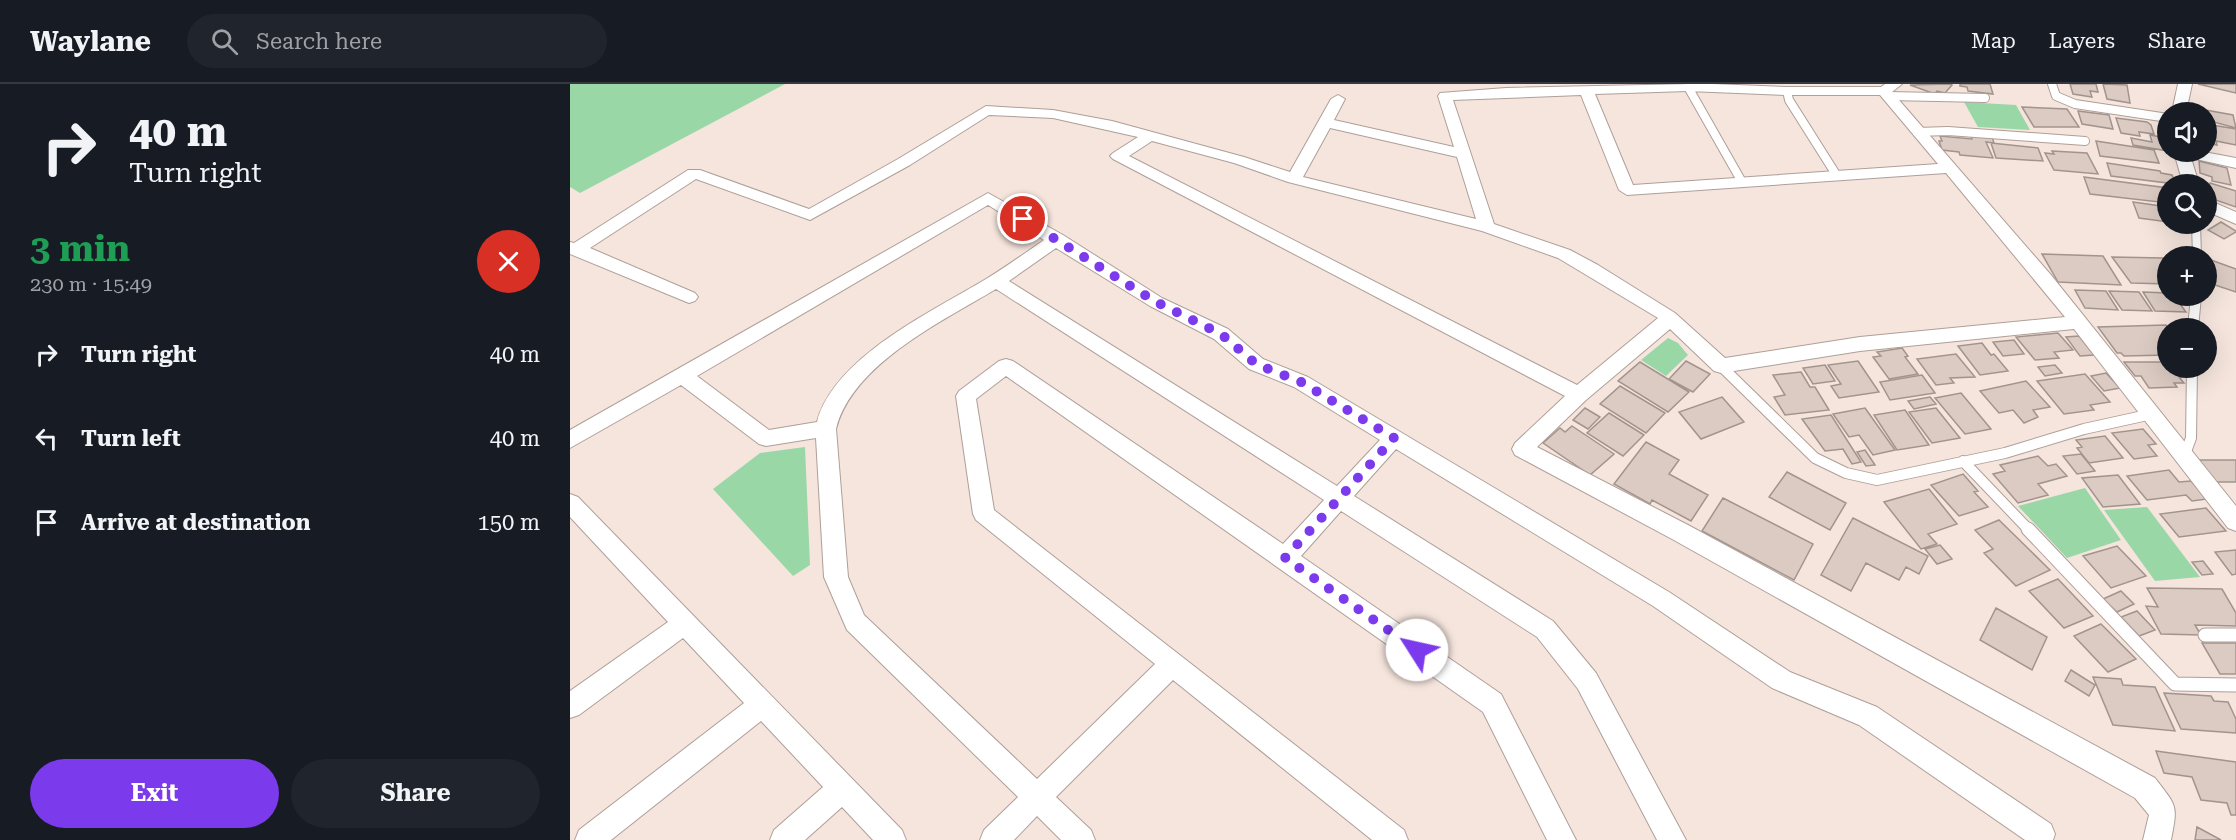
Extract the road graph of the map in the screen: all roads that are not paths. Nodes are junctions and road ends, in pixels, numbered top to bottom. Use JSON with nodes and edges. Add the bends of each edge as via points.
{"nodes":[{"id":1,"x":2052,"y":84,"type":"edge"},
{"id":2,"x":2185,"y":84,"type":"edge"},
{"id":3,"x":1688,"y":87,"type":"junction"},
{"id":4,"x":1811,"y":87,"type":"edge"},
{"id":5,"x":1886,"y":89,"type":"edge"},
{"id":6,"x":1787,"y":91,"type":"junction"},
{"id":7,"x":1587,"y":92,"type":"junction"},
{"id":8,"x":1985,"y":98,"type":"dead end"},
{"id":9,"x":1338,"y":99,"type":"dead end"},
{"id":10,"x":2181,"y":102,"type":"edge"},
{"id":11,"x":2157,"y":116,"type":"edge"},
{"id":12,"x":1325,"y":123,"type":"junction"},
{"id":13,"x":1917,"y":132,"type":"junction"},
{"id":14,"x":1149,"y":136,"type":"junction"},
{"id":15,"x":2085,"y":141,"type":"dead end"},
{"id":16,"x":1464,"y":154,"type":"junction"},
{"id":17,"x":2217,"y":159,"type":"edge"},
{"id":18,"x":2236,"y":163,"type":"edge"},
{"id":19,"x":1950,"y":168,"type":"junction"},
{"id":20,"x":1837,"y":176,"type":"junction"},
{"id":21,"x":1294,"y":179,"type":"junction"},
{"id":22,"x":1742,"y":182,"type":"junction"},
{"id":23,"x":2217,"y":210,"type":"edge"},
{"id":24,"x":2236,"y":219,"type":"edge"},
{"id":25,"x":1487,"y":227,"type":"junction"},
{"id":26,"x":1057,"y":239,"type":"junction"},
{"id":27,"x":573,"y":248,"type":"edge"},
{"id":28,"x":996,"y":281,"type":"junction"},
{"id":29,"x":688,"y":297,"type":"dead end"},
{"id":30,"x":1670,"y":317,"type":"junction"},
{"id":31,"x":2078,"y":322,"type":"junction"},
{"id":32,"x":1721,"y":366,"type":"junction"},
{"id":33,"x":682,"y":375,"type":"junction"},
{"id":34,"x":2192,"y":378,"type":"edge"},
{"id":35,"x":1579,"y":396,"type":"junction"},
{"id":36,"x":2152,"y":414,"type":"junction"},
{"id":37,"x":826,"y":429,"type":"junction"},
{"id":38,"x":1394,"y":438,"type":"junction"},
{"id":39,"x":570,"y":440,"type":"edge"},
{"id":40,"x":2184,"y":457,"type":"junction"},
{"id":41,"x":1963,"y":461,"type":"junction"},
{"id":42,"x":1339,"y":498,"type":"junction"},
{"id":43,"x":570,"y":503,"type":"edge"},
{"id":44,"x":2236,"y":522,"type":"edge"},
{"id":45,"x":1285,"y":558,"type":"junction"},
{"id":46,"x":685,"y":623,"type":"junction"},
{"id":47,"x":2236,"y":634,"type":"edge"},
{"id":48,"x":2205,"y":635,"type":"dead end"},
{"id":49,"x":1173,"y":663,"type":"junction"},
{"id":50,"x":2236,"y":685,"type":"edge"},
{"id":51,"x":762,"y":704,"type":"junction"},
{"id":52,"x":570,"y":706,"type":"edge"},
{"id":53,"x":843,"y":788,"type":"junction"},
{"id":54,"x":1036,"y":798,"type":"junction"},
{"id":55,"x":589,"y":840,"type":"edge"},
{"id":56,"x":784,"y":840,"type":"edge"},
{"id":57,"x":892,"y":840,"type":"edge"},
{"id":58,"x":994,"y":840,"type":"edge"},
{"id":59,"x":1081,"y":840,"type":"edge"},
{"id":60,"x":1394,"y":840,"type":"edge"},
{"id":61,"x":1562,"y":840,"type":"edge"},
{"id":62,"x":1672,"y":840,"type":"edge"},
{"id":63,"x":2040,"y":840,"type":"edge"},
{"id":64,"x":2157,"y":840,"type":"edge"}],
"edges":[{"from":1,"to":11,"type":"lane","via":[[2056,96],[2075,104]]},
{"from":2,"to":10,"type":"street"},
{"from":3,"to":6,"type":"lane"},
{"from":3,"to":7,"type":"street"},
{"from":3,"to":22,"type":"lane"},
{"from":4,"to":5,"type":"street"},
{"from":4,"to":6,"type":"street"},
{"from":5,"to":8,"type":"lane"},
{"from":5,"to":13,"type":"street"},
{"from":6,"to":20,"type":"lane"},
{"from":7,"to":16,"type":"street","via":[[1445,96]]},
{"from":7,"to":22,"type":"street","via":[[1627,190]]},
{"from":9,"to":12,"type":"street"},
{"from":12,"to":16,"type":"street"},
{"from":12,"to":21,"type":"street"},
{"from":13,"to":15,"type":"lane"},
{"from":13,"to":19,"type":"street"},
{"from":14,"to":21,"type":"street","via":[[1239,159]]},
{"from":14,"to":27,"type":"street","via":[[1053,114],[986,110],[810,215],[694,173]]},
{"from":14,"to":35,"type":"street","via":[[1118,156]]},
{"from":16,"to":25,"type":"street"},
{"from":17,"to":18,"type":"street"},
{"from":19,"to":20,"type":"street"},
{"from":19,"to":31,"type":"street"},
{"from":20,"to":22,"type":"street"},
{"from":21,"to":25,"type":"street"},
{"from":23,"to":24,"type":"street"},
{"from":25,"to":30,"type":"street","via":[[1564,254]]},
{"from":26,"to":28,"type":"street"},
{"from":26,"to":33,"type":"street","via":[[988,198]]},
{"from":26,"to":38,"type":"street","via":[[1156,302],[1221,334],[1256,364],[1301,382]]},
{"from":27,"to":29,"type":"street"},
{"from":28,"to":37,"type":"street","via":[[895,342],[860,372],[833,407]]},
{"from":28,"to":42,"type":"street"},
{"from":30,"to":32,"type":"street"},
{"from":30,"to":35,"type":"street"},
{"from":31,"to":32,"type":"street","via":[[1860,345]]},
{"from":31,"to":36,"type":"street"},
{"from":32,"to":41,"type":"lane","via":[[1815,458],[1845,473],[1877,480]]},
{"from":33,"to":37,"type":"street","via":[[766,438]]},
{"from":33,"to":39,"type":"street"},
{"from":34,"to":40,"type":"lane","via":[[2191,438]]},
{"from":35,"to":64,"type":"street","via":[[1522,449],[2145,788],[2163,812]]},
{"from":36,"to":40,"type":"street"},
{"from":36,"to":41,"type":"lane"},
{"from":37,"to":54,"type":"street","via":[[836,578],[855,622]]},
{"from":38,"to":42,"type":"street"},
{"from":38,"to":63,"type":"street","via":[[1661,599],[1781,680],[1868,716],[2041,834]]},
{"from":40,"to":44,"type":"street"},
{"from":41,"to":50,"type":"lane","via":[[2175,684]]},
{"from":42,"to":45,"type":"street"},
{"from":42,"to":62,"type":"street","via":[[1545,629],[1587,681]]},
{"from":43,"to":46,"type":"street"},
{"from":45,"to":49,"type":"street","via":[[1006,366],[966,396],[984,513]]},
{"from":45,"to":61,"type":"street","via":[[1492,703]]},
{"from":46,"to":51,"type":"street"},
{"from":46,"to":52,"type":"street"},
{"from":47,"to":48,"type":"lane"},
{"from":49,"to":54,"type":"street"},
{"from":49,"to":60,"type":"street"},
{"from":51,"to":53,"type":"street"},
{"from":51,"to":55,"type":"street"},
{"from":53,"to":56,"type":"street"},
{"from":53,"to":57,"type":"street"},
{"from":54,"to":58,"type":"street"},
{"from":54,"to":59,"type":"street"}]}
